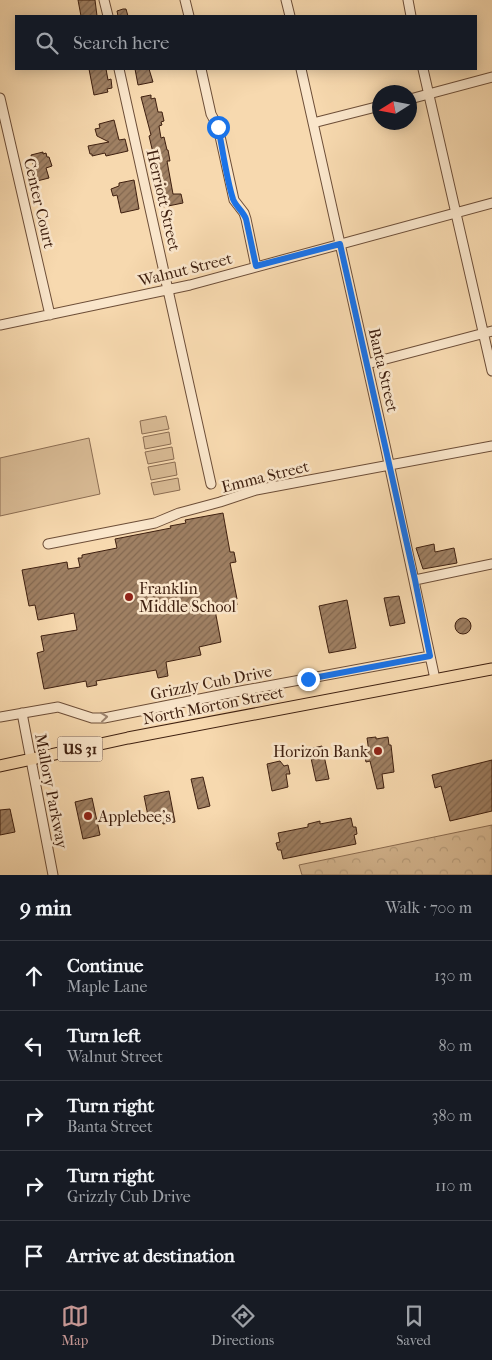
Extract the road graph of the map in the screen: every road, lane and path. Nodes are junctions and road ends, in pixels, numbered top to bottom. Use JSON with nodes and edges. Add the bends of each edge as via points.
{"nodes":[{"id":1,"x":106,"y":0,"type":"edge"},
{"id":2,"x":185,"y":0,"type":"edge"},
{"id":3,"x":286,"y":0,"type":"edge"},
{"id":4,"x":408,"y":0,"type":"edge"},
{"id":5,"x":108,"y":15,"type":"edge"},
{"id":6,"x":189,"y":15,"type":"edge"},
{"id":7,"x":290,"y":15,"type":"edge"},
{"id":8,"x":412,"y":15,"type":"edge"},
{"id":9,"x":120,"y":70,"type":"edge"},
{"id":10,"x":201,"y":70,"type":"edge"},
{"id":11,"x":301,"y":70,"type":"edge"},
{"id":12,"x":423,"y":70,"type":"edge"},
{"id":13,"x":492,"y":77,"type":"edge"},
{"id":14,"x":429,"y":94,"type":"junction"},
{"id":15,"x":417,"y":97,"type":"edge"},
{"id":16,"x":0,"y":98,"type":"edge"},
{"id":17,"x":372,"y":108,"type":"edge"},
{"id":18,"x":313,"y":123,"type":"junction"},
{"id":19,"x":492,"y":203,"type":"edge"},
{"id":20,"x":455,"y":212,"type":"junction"},
{"id":21,"x":340,"y":244,"type":"junction"},
{"id":22,"x":256,"y":266,"type":"junction"},
{"id":23,"x":168,"y":290,"type":"junction"},
{"id":24,"x":50,"y":315,"type":"junction"},
{"id":25,"x":0,"y":325,"type":"edge"},
{"id":26,"x":488,"y":332,"type":"edge"},
{"id":27,"x":366,"y":364,"type":"junction"},
{"id":28,"x":492,"y":371,"type":"edge"},
{"id":29,"x":492,"y":446,"type":"edge"},
{"id":30,"x":390,"y":465,"type":"junction"},
{"id":31,"x":211,"y":484,"type":"dead end"},
{"id":32,"x":48,"y":544,"type":"dead end"},
{"id":33,"x":492,"y":564,"type":"edge"},
{"id":34,"x":415,"y":580,"type":"junction"},
{"id":35,"x":430,"y":656,"type":"junction"},
{"id":36,"x":492,"y":669,"type":"edge"},
{"id":37,"x":435,"y":679,"type":"junction"},
{"id":38,"x":22,"y":713,"type":"junction"},
{"id":39,"x":0,"y":716,"type":"edge"},
{"id":40,"x":31,"y":760,"type":"junction"},
{"id":41,"x":0,"y":766,"type":"edge"},
{"id":42,"x":53,"y":875,"type":"edge"}],
"edges":[{"from":1,"to":5,"type":"street"},
{"from":2,"to":6,"type":"street"},
{"from":3,"to":7,"type":"street"},
{"from":4,"to":8,"type":"street"},
{"from":9,"to":23,"type":"street","name":"Herriott Street"},
{"from":10,"to":22,"type":"street","via":[[234,200],[246,219]]},
{"from":11,"to":18,"type":"street","name":"Banta Street"},
{"from":12,"to":14,"type":"street"},
{"from":13,"to":14,"type":"street"},
{"from":14,"to":15,"type":"street"},
{"from":14,"to":20,"type":"street"},
{"from":16,"to":24,"type":"street","name":"Center Court"},
{"from":17,"to":18,"type":"street"},
{"from":18,"to":21,"type":"street","name":"Banta Street"},
{"from":19,"to":20,"type":"street","name":"Walnut Street"},
{"from":20,"to":21,"type":"street","name":"Walnut Street"},
{"from":20,"to":26,"type":"street"},
{"from":21,"to":22,"type":"street","name":"Walnut Street"},
{"from":21,"to":27,"type":"street","name":"Banta Street"},
{"from":22,"to":23,"type":"street","name":"Walnut Street"},
{"from":23,"to":24,"type":"street","name":"Walnut Street"},
{"from":23,"to":31,"type":"street","name":"Herriott Street"},
{"from":24,"to":25,"type":"street","name":"Walnut Street"},
{"from":26,"to":27,"type":"street"},
{"from":26,"to":28,"type":"street"},
{"from":27,"to":30,"type":"street","name":"Banta Street"},
{"from":29,"to":30,"type":"street","name":"Emma Street"},
{"from":30,"to":32,"type":"street","name":"Emma Street","via":[[256,490],[156,523]]},
{"from":30,"to":34,"type":"street","name":"Banta Street"},
{"from":33,"to":34,"type":"street"},
{"from":34,"to":35,"type":"street","name":"Banta Street"},
{"from":35,"to":37,"type":"street","name":"Banta Street"},
{"from":38,"to":35,"type":"street","name":"Grizzly Cub Drive","one_way":true,"via":[[58,707],[92,718],[104,718]]},
{"from":36,"to":37,"type":"main road","name":"North Morton Street","number":"US 31"},
{"from":37,"to":40,"type":"main road","name":"North Morton Street","number":"US 31"},
{"from":38,"to":39,"type":"street","name":"Grizzly Cub Drive"},
{"from":38,"to":40,"type":"street","name":"Mallory Parkway"},
{"from":40,"to":41,"type":"main road","name":"North Morton Street","number":"US 31"},
{"from":40,"to":42,"type":"street","name":"Mallory Parkway"}]}
